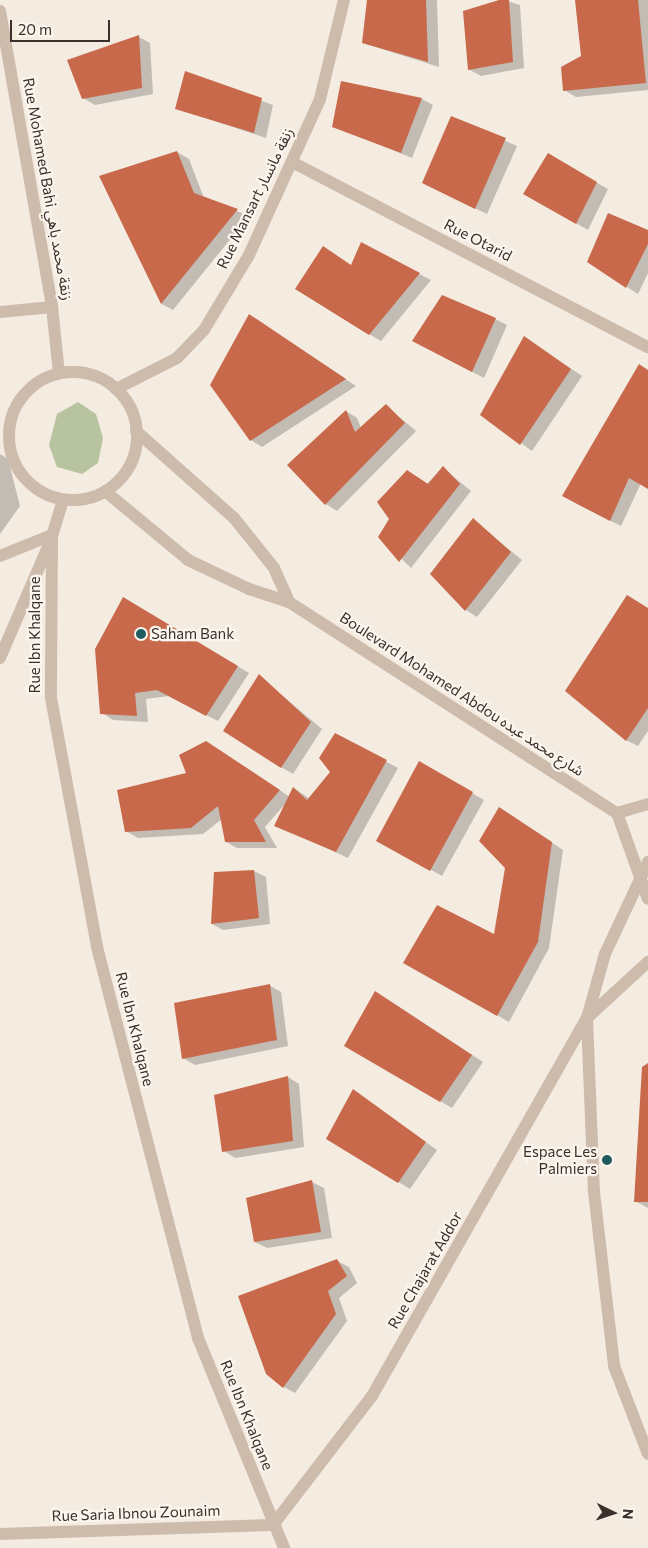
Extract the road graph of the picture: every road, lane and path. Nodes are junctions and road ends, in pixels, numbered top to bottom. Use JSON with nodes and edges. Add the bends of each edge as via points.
{"nodes":[{"id":1,"x":344,"y":0,"type":"edge"},
{"id":2,"x":0,"y":11,"type":"edge"},
{"id":3,"x":292,"y":162,"type":"junction"},
{"id":4,"x":52,"y":307,"type":"junction"},
{"id":5,"x":0,"y":312,"type":"edge"},
{"id":6,"x":648,"y":347,"type":"edge"},
{"id":7,"x":59,"y":374,"type":"junction"},
{"id":8,"x":116,"y":389,"type":"junction"},
{"id":9,"x":136,"y":430,"type":"junction"},
{"id":10,"x":105,"y":491,"type":"junction"},
{"id":11,"x":63,"y":500,"type":"junction"},
{"id":12,"x":52,"y":535,"type":"junction"},
{"id":13,"x":0,"y":556,"type":"edge"},
{"id":14,"x":289,"y":602,"type":"junction"},
{"id":15,"x":0,"y":658,"type":"edge"},
{"id":16,"x":648,"y":804,"type":"edge"},
{"id":17,"x":617,"y":813,"type":"junction"},
{"id":18,"x":648,"y":862,"type":"edge"},
{"id":19,"x":639,"y":879,"type":"junction"},
{"id":20,"x":648,"y":899,"type":"edge"},
{"id":21,"x":648,"y":962,"type":"edge"},
{"id":22,"x":587,"y":1018,"type":"junction"},
{"id":23,"x":648,"y":1454,"type":"edge"},
{"id":24,"x":273,"y":1525,"type":"junction"},
{"id":25,"x":0,"y":1534,"type":"edge"},
{"id":26,"x":284,"y":1548,"type":"edge"}],
"edges":[{"from":1,"to":3,"type":"street","name":"Rue Mansart زنقة مانسار","via":[[320,99]]},
{"from":2,"to":4,"type":"street","name":"Rue Mohamed Bahi زنقة محمد باهي"},
{"from":3,"to":6,"type":"street","name":"Rue Otarid"},
{"from":3,"to":8,"type":"street","name":"Rue Mansart زنقة مانسار","via":[[249,255],[204,330],[177,358]]},
{"from":4,"to":5,"type":"street"},
{"from":4,"to":7,"type":"street","name":"Rue Mohamed Bahi زنقة محمد باهي"},
{"from":7,"to":8,"type":"street","via":[[86,374]]},
{"from":7,"to":11,"type":"street","via":[[24,395],[14,413],[9,440],[14,460],[24,478],[45,494]]},
{"from":8,"to":9,"type":"street","via":[[132,411]]},
{"from":9,"to":10,"type":"street","via":[[129,465]]},
{"from":9,"to":14,"type":"street","via":[[234,518],[274,568]]},
{"from":10,"to":11,"type":"street","via":[[88,498]]},
{"from":10,"to":14,"type":"street","name":"Boulevard Mohamed Abdou شارع محمد عبده","via":[[188,560],[249,589]]},
{"from":11,"to":12,"type":"street","name":"Rue Ibn Khalqane"},
{"from":12,"to":13,"type":"street"},
{"from":12,"to":15,"type":"street"},
{"from":12,"to":24,"type":"street","name":"Rue Ibn Khalqane","via":[[50,698],[97,946],[198,1338]]},
{"from":14,"to":17,"type":"street","name":"Boulevard Mohamed Abdou شارع محمد عبده"},
{"from":16,"to":17,"type":"street"},
{"from":17,"to":19,"type":"street"},
{"from":18,"to":19,"type":"street"},
{"from":19,"to":20,"type":"street"},
{"from":19,"to":22,"type":"street","via":[[605,954]]},
{"from":21,"to":22,"type":"street"},
{"from":22,"to":23,"type":"street","via":[[594,1192],[614,1366]]},
{"from":22,"to":24,"type":"street","name":"Rue Chajarat Addor","via":[[372,1396]]},
{"from":24,"to":25,"type":"street","name":"Rue Saria Ibnou Zounaim"},
{"from":24,"to":26,"type":"street","name":"Rue Ibn Khalqane"}]}
